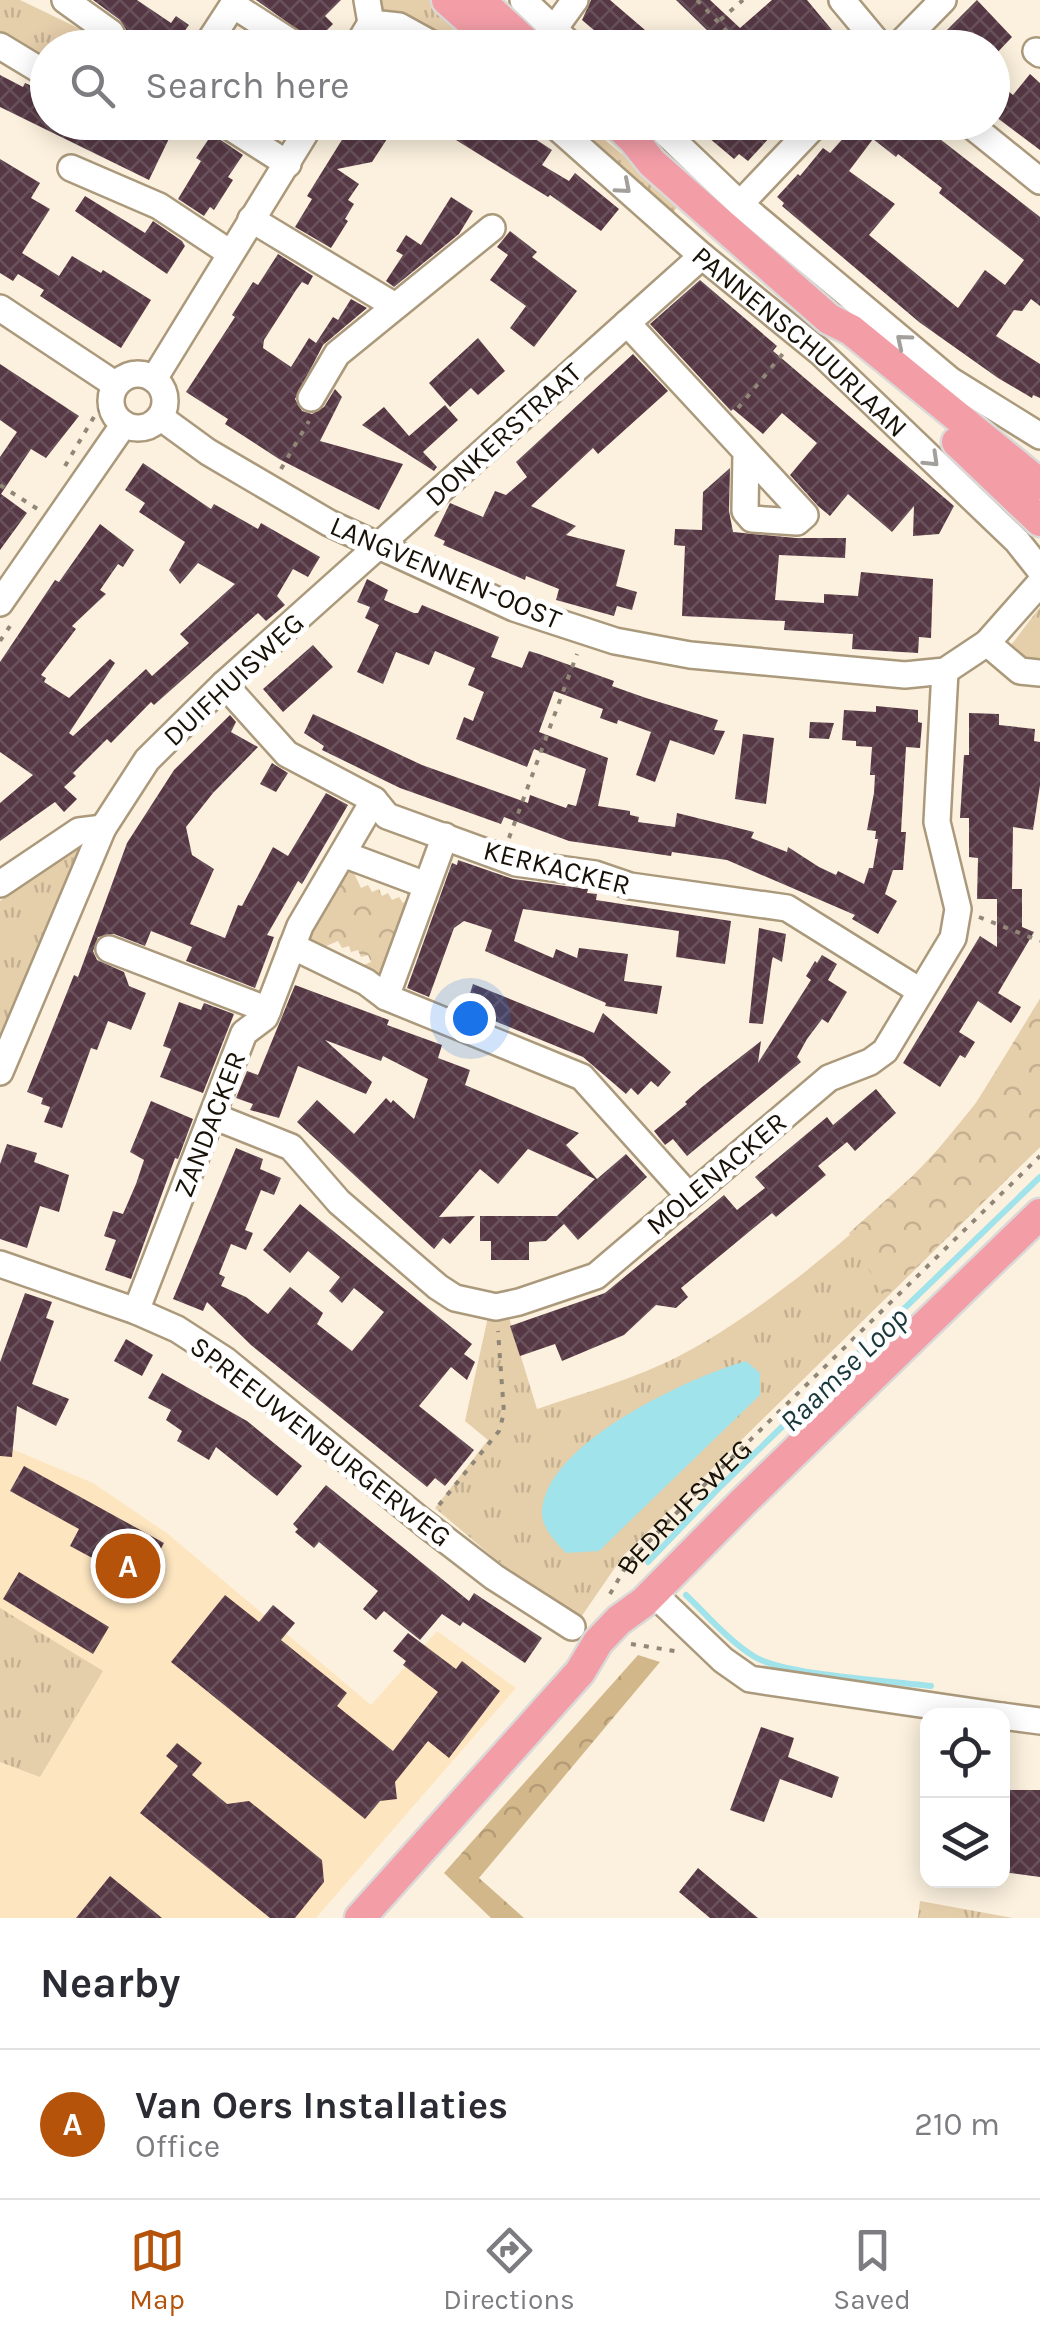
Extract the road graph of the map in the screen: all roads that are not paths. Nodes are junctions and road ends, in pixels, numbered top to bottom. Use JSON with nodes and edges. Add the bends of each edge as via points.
{"nodes":[{"id":1,"x":65,"y":0,"type":"edge"},
{"id":2,"x":447,"y":0,"type":"edge"},
{"id":3,"x":479,"y":0,"type":"edge"},
{"id":4,"x":523,"y":0,"type":"edge"},
{"id":5,"x":575,"y":0,"type":"edge"},
{"id":6,"x":842,"y":0,"type":"edge"},
{"id":7,"x":943,"y":0,"type":"edge"},
{"id":8,"x":370,"y":12,"type":"edge"},
{"id":9,"x":107,"y":30,"type":"edge"},
{"id":10,"x":216,"y":30,"type":"edge"},
{"id":11,"x":272,"y":30,"type":"edge"},
{"id":12,"x":406,"y":30,"type":"edge"},
{"id":13,"x":481,"y":30,"type":"edge"},
{"id":14,"x":530,"y":30,"type":"edge"},
{"id":15,"x":539,"y":30,"type":"edge"},
{"id":16,"x":550,"y":30,"type":"edge"},
{"id":17,"x":867,"y":30,"type":"edge"},
{"id":18,"x":914,"y":30,"type":"edge"},
{"id":19,"x":0,"y":46,"type":"edge"},
{"id":20,"x":30,"y":64,"type":"edge"},
{"id":21,"x":250,"y":140,"type":"edge"},
{"id":22,"x":302,"y":140,"type":"edge"},
{"id":23,"x":571,"y":140,"type":"edge"},
{"id":24,"x":613,"y":140,"type":"edge"},
{"id":25,"x":635,"y":140,"type":"edge"},
{"id":26,"x":673,"y":140,"type":"edge"},
{"id":27,"x":801,"y":140,"type":"edge"},
{"id":28,"x":989,"y":140,"type":"edge"},
{"id":29,"x":652,"y":163,"type":"junction"},
{"id":30,"x":288,"y":164,"type":"junction"},
{"id":31,"x":71,"y":168,"type":"dead end"},
{"id":32,"x":1040,"y":181,"type":"edge"},
{"id":33,"x":740,"y":204,"type":"junction"},
{"id":34,"x":251,"y":219,"type":"junction"},
{"id":35,"x":492,"y":228,"type":"dead end"},
{"id":36,"x":230,"y":253,"type":"junction"},
{"id":37,"x":702,"y":256,"type":"junction"},
{"id":38,"x":396,"y":306,"type":"junction"},
{"id":39,"x":0,"y":308,"type":"edge"},
{"id":40,"x":829,"y":319,"type":"junction"},
{"id":41,"x":627,"y":322,"type":"junction"},
{"id":42,"x":154,"y":379,"type":"junction"},
{"id":43,"x":116,"y":386,"type":"junction"},
{"id":44,"x":311,"y":398,"type":"road end"},
{"id":45,"x":160,"y":417,"type":"junction"},
{"id":46,"x":124,"y":424,"type":"junction"},
{"id":47,"x":1040,"y":436,"type":"edge"},
{"id":48,"x":746,"y":453,"type":"dead end"},
{"id":49,"x":1040,"y":484,"type":"edge"},
{"id":50,"x":1040,"y":521,"type":"edge"},
{"id":51,"x":380,"y":545,"type":"junction"},
{"id":52,"x":1040,"y":570,"type":"edge"},
{"id":53,"x":1040,"y":583,"type":"edge"},
{"id":54,"x":10,"y":608,"type":"edge"},
{"id":55,"x":987,"y":644,"type":"junction"},
{"id":56,"x":944,"y":671,"type":"junction"},
{"id":57,"x":1040,"y":673,"type":"edge"},
{"id":58,"x":224,"y":684,"type":"junction"},
{"id":59,"x":374,"y":800,"type":"junction"},
{"id":60,"x":104,"y":828,"type":"junction"},
{"id":61,"x":444,"y":836,"type":"junction"},
{"id":62,"x":343,"y":854,"type":"junction"},
{"id":63,"x":0,"y":884,"type":"edge"},
{"id":64,"x":426,"y":886,"type":"junction"},
{"id":65,"x":292,"y":946,"type":"junction"},
{"id":66,"x":109,"y":949,"type":"dead end"},
{"id":67,"x":920,"y":991,"type":"junction"},
{"id":68,"x":386,"y":996,"type":"junction"},
{"id":69,"x":268,"y":1010,"type":"junction"},
{"id":70,"x":0,"y":1072,"type":"edge"},
{"id":71,"x":212,"y":1116,"type":"junction"},
{"id":72,"x":688,"y":1194,"type":"junction"},
{"id":73,"x":1040,"y":1214,"type":"edge"},
{"id":74,"x":0,"y":1264,"type":"edge"},
{"id":75,"x":136,"y":1311,"type":"junction"},
{"id":76,"x":649,"y":1598,"type":"junction"},
{"id":77,"x":572,"y":1627,"type":"dead end"},
{"id":78,"x":580,"y":1672,"type":"junction"},
{"id":79,"x":949,"y":1708,"type":"edge"},
{"id":80,"x":1010,"y":1717,"type":"edge"},
{"id":81,"x":1040,"y":1721,"type":"edge"},
{"id":82,"x":360,"y":1918,"type":"edge"}],
"edges":[{"from":1,"to":9,"type":"street"},
{"from":2,"to":13,"type":"main road"},
{"from":3,"to":14,"type":"main road"},
{"from":4,"to":15,"type":"street"},
{"from":5,"to":16,"type":"street"},
{"from":6,"to":17,"type":"street"},
{"from":7,"to":18,"type":"street"},
{"from":8,"to":12,"type":"street"},
{"from":10,"to":11,"type":"street","via":[[232,5]]},
{"from":19,"to":20,"type":"street"},
{"from":21,"to":30,"type":"street"},
{"from":22,"to":30,"type":"street"},
{"from":23,"to":37,"type":"street","name":"PANNENSCHUURLAAN","one_way":true},
{"from":24,"to":29,"type":"main road","name":"PANNENSCHUURLAAN"},
{"from":25,"to":29,"type":"main road","name":"PANNENSCHUURLAAN"},
{"from":26,"to":33,"type":"street"},
{"from":27,"to":33,"type":"street"},
{"from":28,"to":32,"type":"street"},
{"from":29,"to":40,"type":"main road","name":"PANNENSCHUURLAAN"},
{"from":30,"to":34,"type":"street"},
{"from":31,"to":36,"type":"street","via":[[159,206]]},
{"from":47,"to":33,"type":"street","one_way":true,"via":[[950,380]]},
{"from":34,"to":36,"type":"street"},
{"from":34,"to":38,"type":"street"},
{"from":35,"to":38,"type":"street"},
{"from":36,"to":42,"type":"street"},
{"from":37,"to":41,"type":"street","name":"DONKERSTRAAT"},
{"from":37,"to":52,"type":"street","name":"PANNENSCHUURLAAN","one_way":true,"via":[[799,335]]},
{"from":38,"to":44,"type":"street","via":[[337,354]]},
{"from":39,"to":43,"type":"street"},
{"from":40,"to":49,"type":"main road","name":"PANNENSCHUURLAAN"},
{"from":40,"to":50,"type":"main road","name":"PANNENSCHUURLAAN","via":[[842,339]]},
{"from":41,"to":48,"type":"street"},
{"from":41,"to":51,"type":"street","name":"DONKERSTRAAT"},
{"from":42,"to":43,"type":"street","via":[[134,374]]},
{"from":42,"to":45,"type":"street","via":[[166,401]]},
{"from":43,"to":46,"type":"street","via":[[111,403]]},
{"from":45,"to":46,"type":"street","via":[[144,428]]},
{"from":45,"to":51,"type":"street","name":"LANGVENNEN-OOST","via":[[329,523]]},
{"from":46,"to":54,"type":"street","via":[[53,524]]},
{"from":51,"to":56,"type":"street","name":"LANGVENNEN-OOST","via":[[514,608],[615,640],[690,655],[905,675]]},
{"from":51,"to":58,"type":"street","name":"DUIFHUISWEG"},
{"from":53,"to":55,"type":"street","name":"LANGVENNEN-OOST"},
{"from":55,"to":56,"type":"street","name":"LANGVENNEN-OOST"},
{"from":55,"to":57,"type":"street","via":[[1020,671]]},
{"from":56,"to":67,"type":"street","name":"MOLENACKER","via":[[937,822],[958,909],[953,938]]},
{"from":58,"to":59,"type":"street","name":"KERKACKER","via":[[286,754]]},
{"from":58,"to":60,"type":"street","name":"DUIFHUISWEG","via":[[147,760]]},
{"from":59,"to":61,"type":"street","name":"KERKACKER","via":[[387,816]]},
{"from":59,"to":62,"type":"street","name":"ZANDACKER"},
{"from":60,"to":63,"type":"street","via":[[79,831]]},
{"from":60,"to":70,"type":"street","name":"DUIFHUISWEG"},
{"from":61,"to":64,"type":"street"},
{"from":61,"to":67,"type":"street","name":"KERKACKER","via":[[516,863],[787,908]]},
{"from":62,"to":64,"type":"street"},
{"from":62,"to":65,"type":"street","name":"ZANDACKER"},
{"from":64,"to":68,"type":"street"},
{"from":65,"to":68,"type":"street"},
{"from":65,"to":69,"type":"street","name":"ZANDACKER"},
{"from":66,"to":69,"type":"street"},
{"from":67,"to":72,"type":"street","name":"MOLENACKER","via":[[884,1050],[829,1078]]},
{"from":68,"to":72,"type":"street","via":[[582,1077]]},
{"from":69,"to":71,"type":"street","name":"ZANDACKER","via":[[244,1033]]},
{"from":71,"to":72,"type":"street","name":"MOLENACKER","via":[[291,1148],[339,1202],[438,1287],[467,1302],[519,1302],[596,1276]]},
{"from":71,"to":75,"type":"street","name":"ZANDACKER"},
{"from":73,"to":76,"type":"main road","name":"BEDRIJFSWEG"},
{"from":74,"to":75,"type":"street","name":"SPREEUWENBURGERWEG"},
{"from":75,"to":77,"type":"street","name":"SPREEUWENBURGERWEG","via":[[225,1360],[494,1577]]},
{"from":76,"to":78,"type":"main road","name":"BEDRIJFSWEG","via":[[618,1620]]},
{"from":76,"to":78,"type":"main road","name":"BEDRIJFSWEG","via":[[624,1638]]},
{"from":76,"to":79,"type":"street","via":[[750,1678]]},
{"from":78,"to":82,"type":"main road","name":"BEDRIJFSWEG"},
{"from":80,"to":81,"type":"street"}]}
